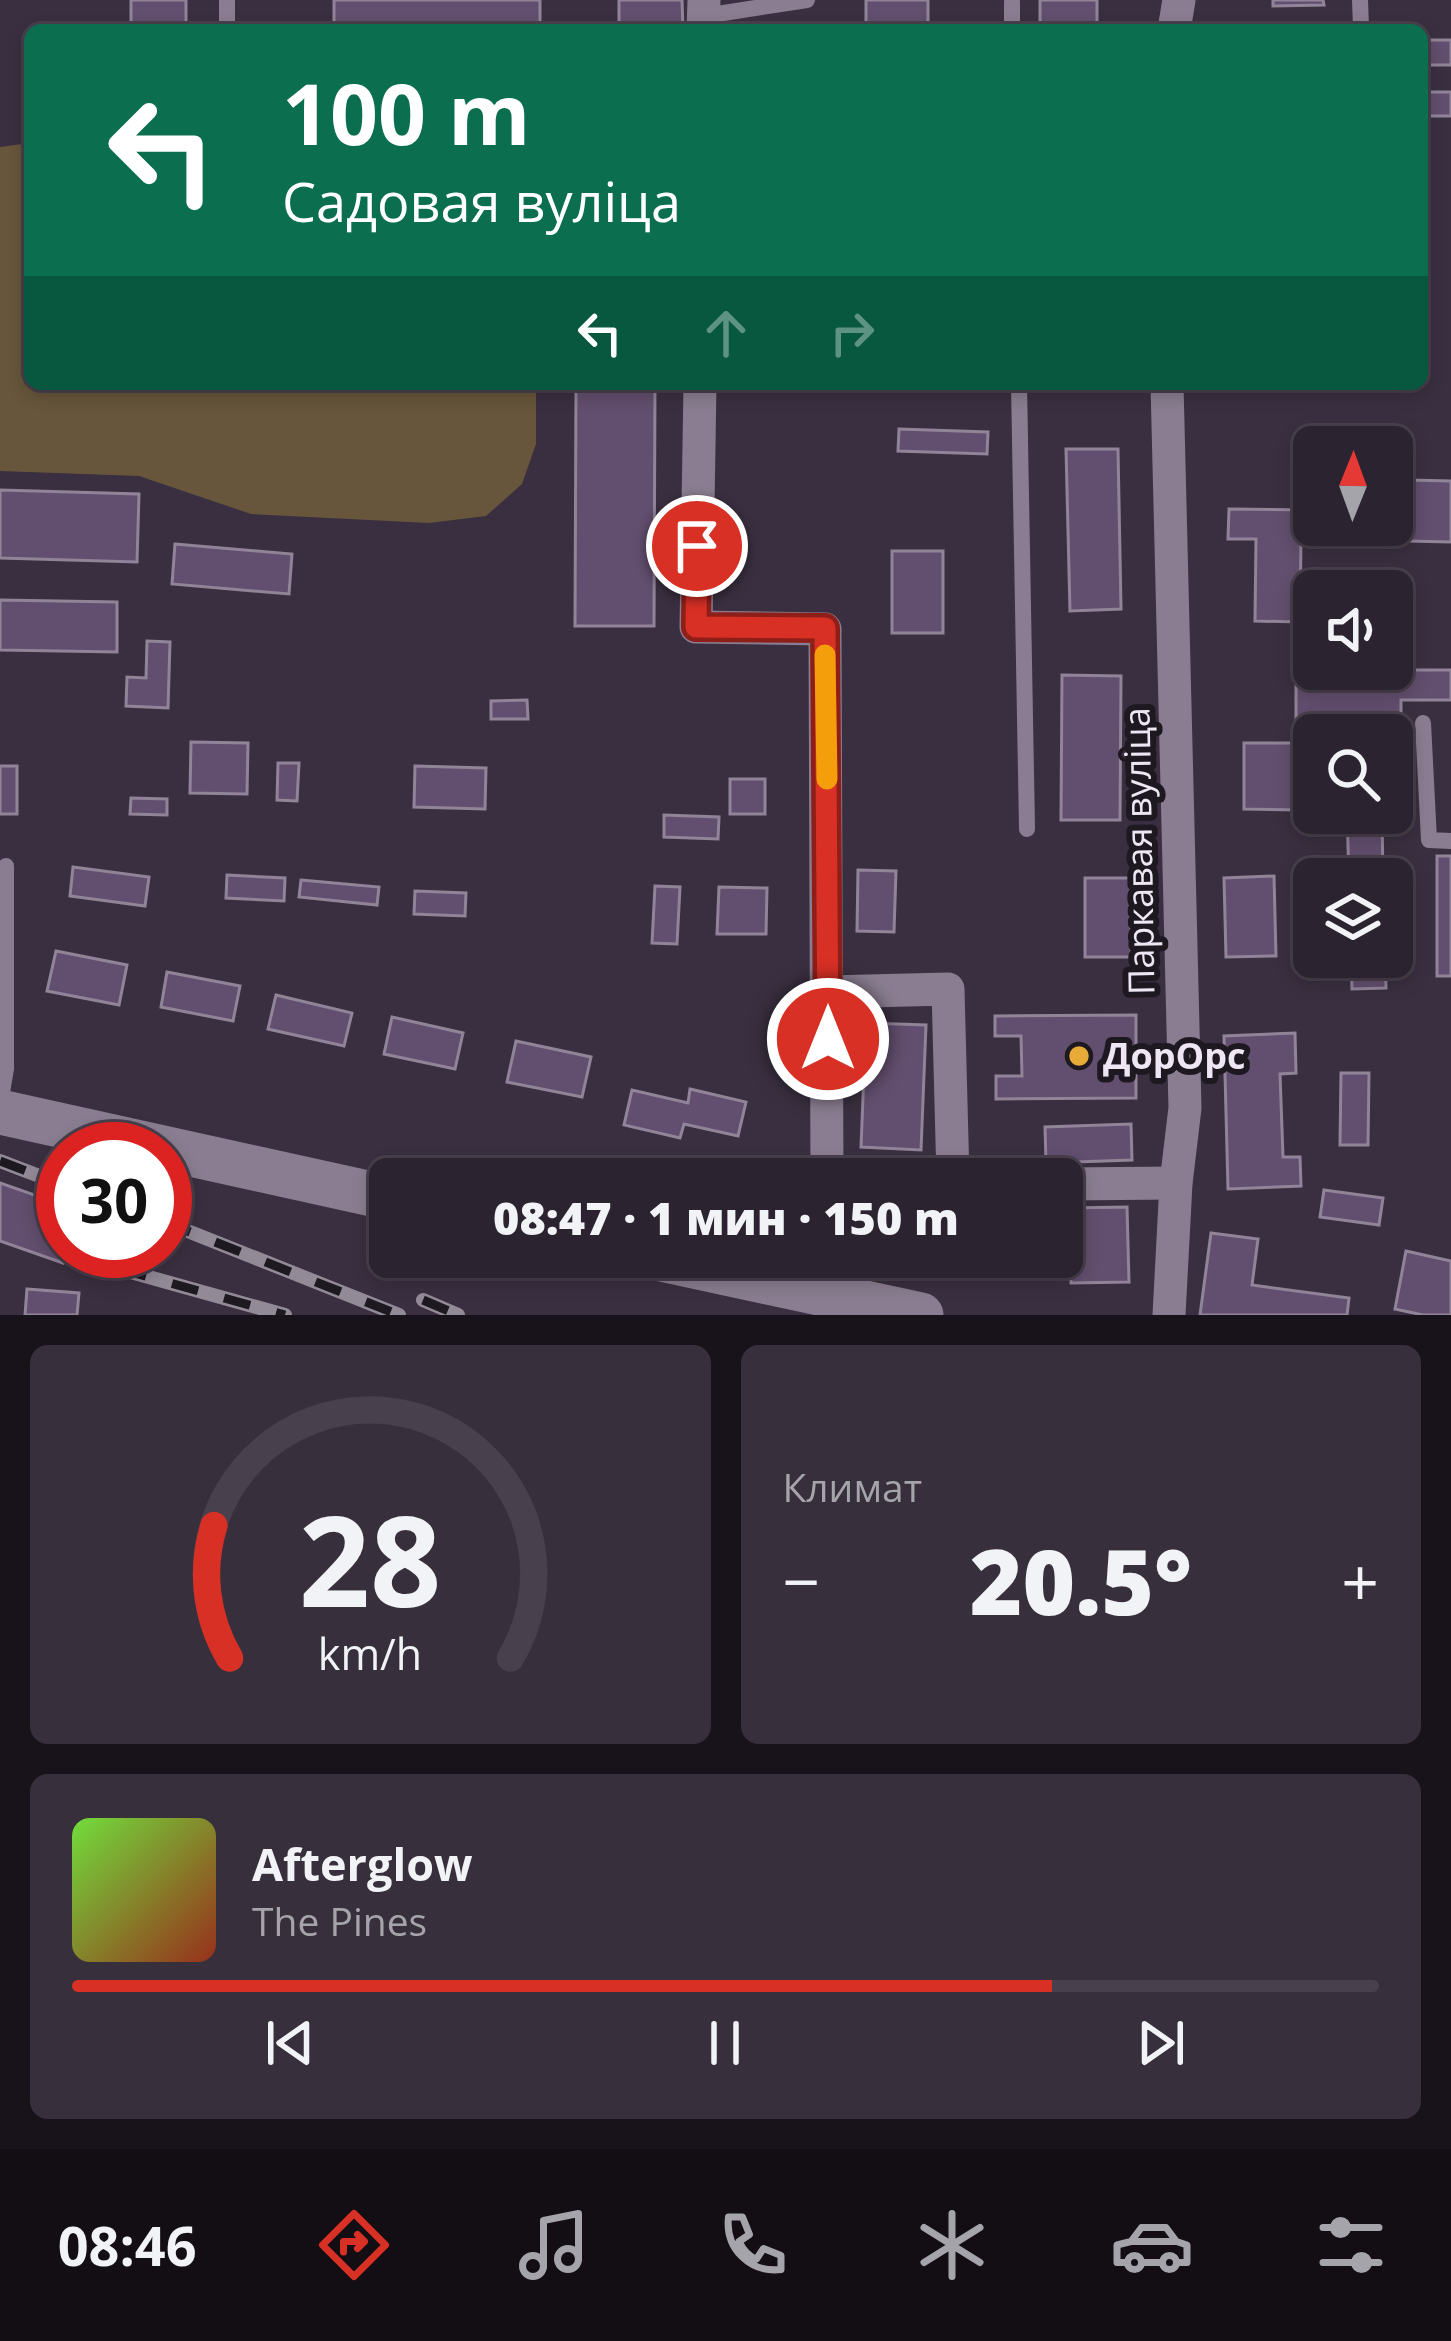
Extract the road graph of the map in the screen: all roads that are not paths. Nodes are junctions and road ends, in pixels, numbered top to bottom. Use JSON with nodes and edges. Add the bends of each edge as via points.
{"nodes":[{"id":1,"x":807,"y":0,"type":"edge"},
{"id":2,"x":704,"y":15,"type":"edge"},
{"id":3,"x":700,"y":390,"type":"edge"},
{"id":4,"x":1018,"y":390,"type":"edge"},
{"id":5,"x":1167,"y":390,"type":"edge"},
{"id":6,"x":1423,"y":722,"type":"dead end"},
{"id":7,"x":1027,"y":829,"type":"dead end"},
{"id":8,"x":1451,"y":841,"type":"edge"},
{"id":9,"x":6,"y":866,"type":"dead end"},
{"id":10,"x":828,"y":992,"type":"junction"},
{"id":11,"x":0,"y":1108,"type":"edge"},
{"id":12,"x":827,"y":1158,"type":"edge"},
{"id":13,"x":952,"y":1158,"type":"edge"},
{"id":14,"x":1176,"y":1183,"type":"junction"},
{"id":15,"x":1083,"y":1184,"type":"edge"},
{"id":16,"x":369,"y":1193,"type":"edge"},
{"id":17,"x":829,"y":1278,"type":"edge"},
{"id":18,"x":921,"y":1315,"type":"edge"},
{"id":19,"x":1169,"y":1315,"type":"edge"}],
"edges":[{"from":1,"to":2,"type":"lane"},
{"from":3,"to":10,"type":"street","via":[[696,627],[825,628]]},
{"from":4,"to":7,"type":"lane"},
{"from":5,"to":14,"type":"street","name":"Паркавая вуліца","via":[[1185,1108]]},
{"from":6,"to":8,"type":"lane","via":[[1429,840]]},
{"from":9,"to":11,"type":"lane"},
{"from":10,"to":12,"type":"street"},
{"from":10,"to":13,"type":"street","via":[[948,989]]},
{"from":11,"to":16,"type":"main road"},
{"from":14,"to":15,"type":"street"},
{"from":14,"to":19,"type":"street","name":"Паркавая вуліца"},
{"from":17,"to":18,"type":"main road"}]}
